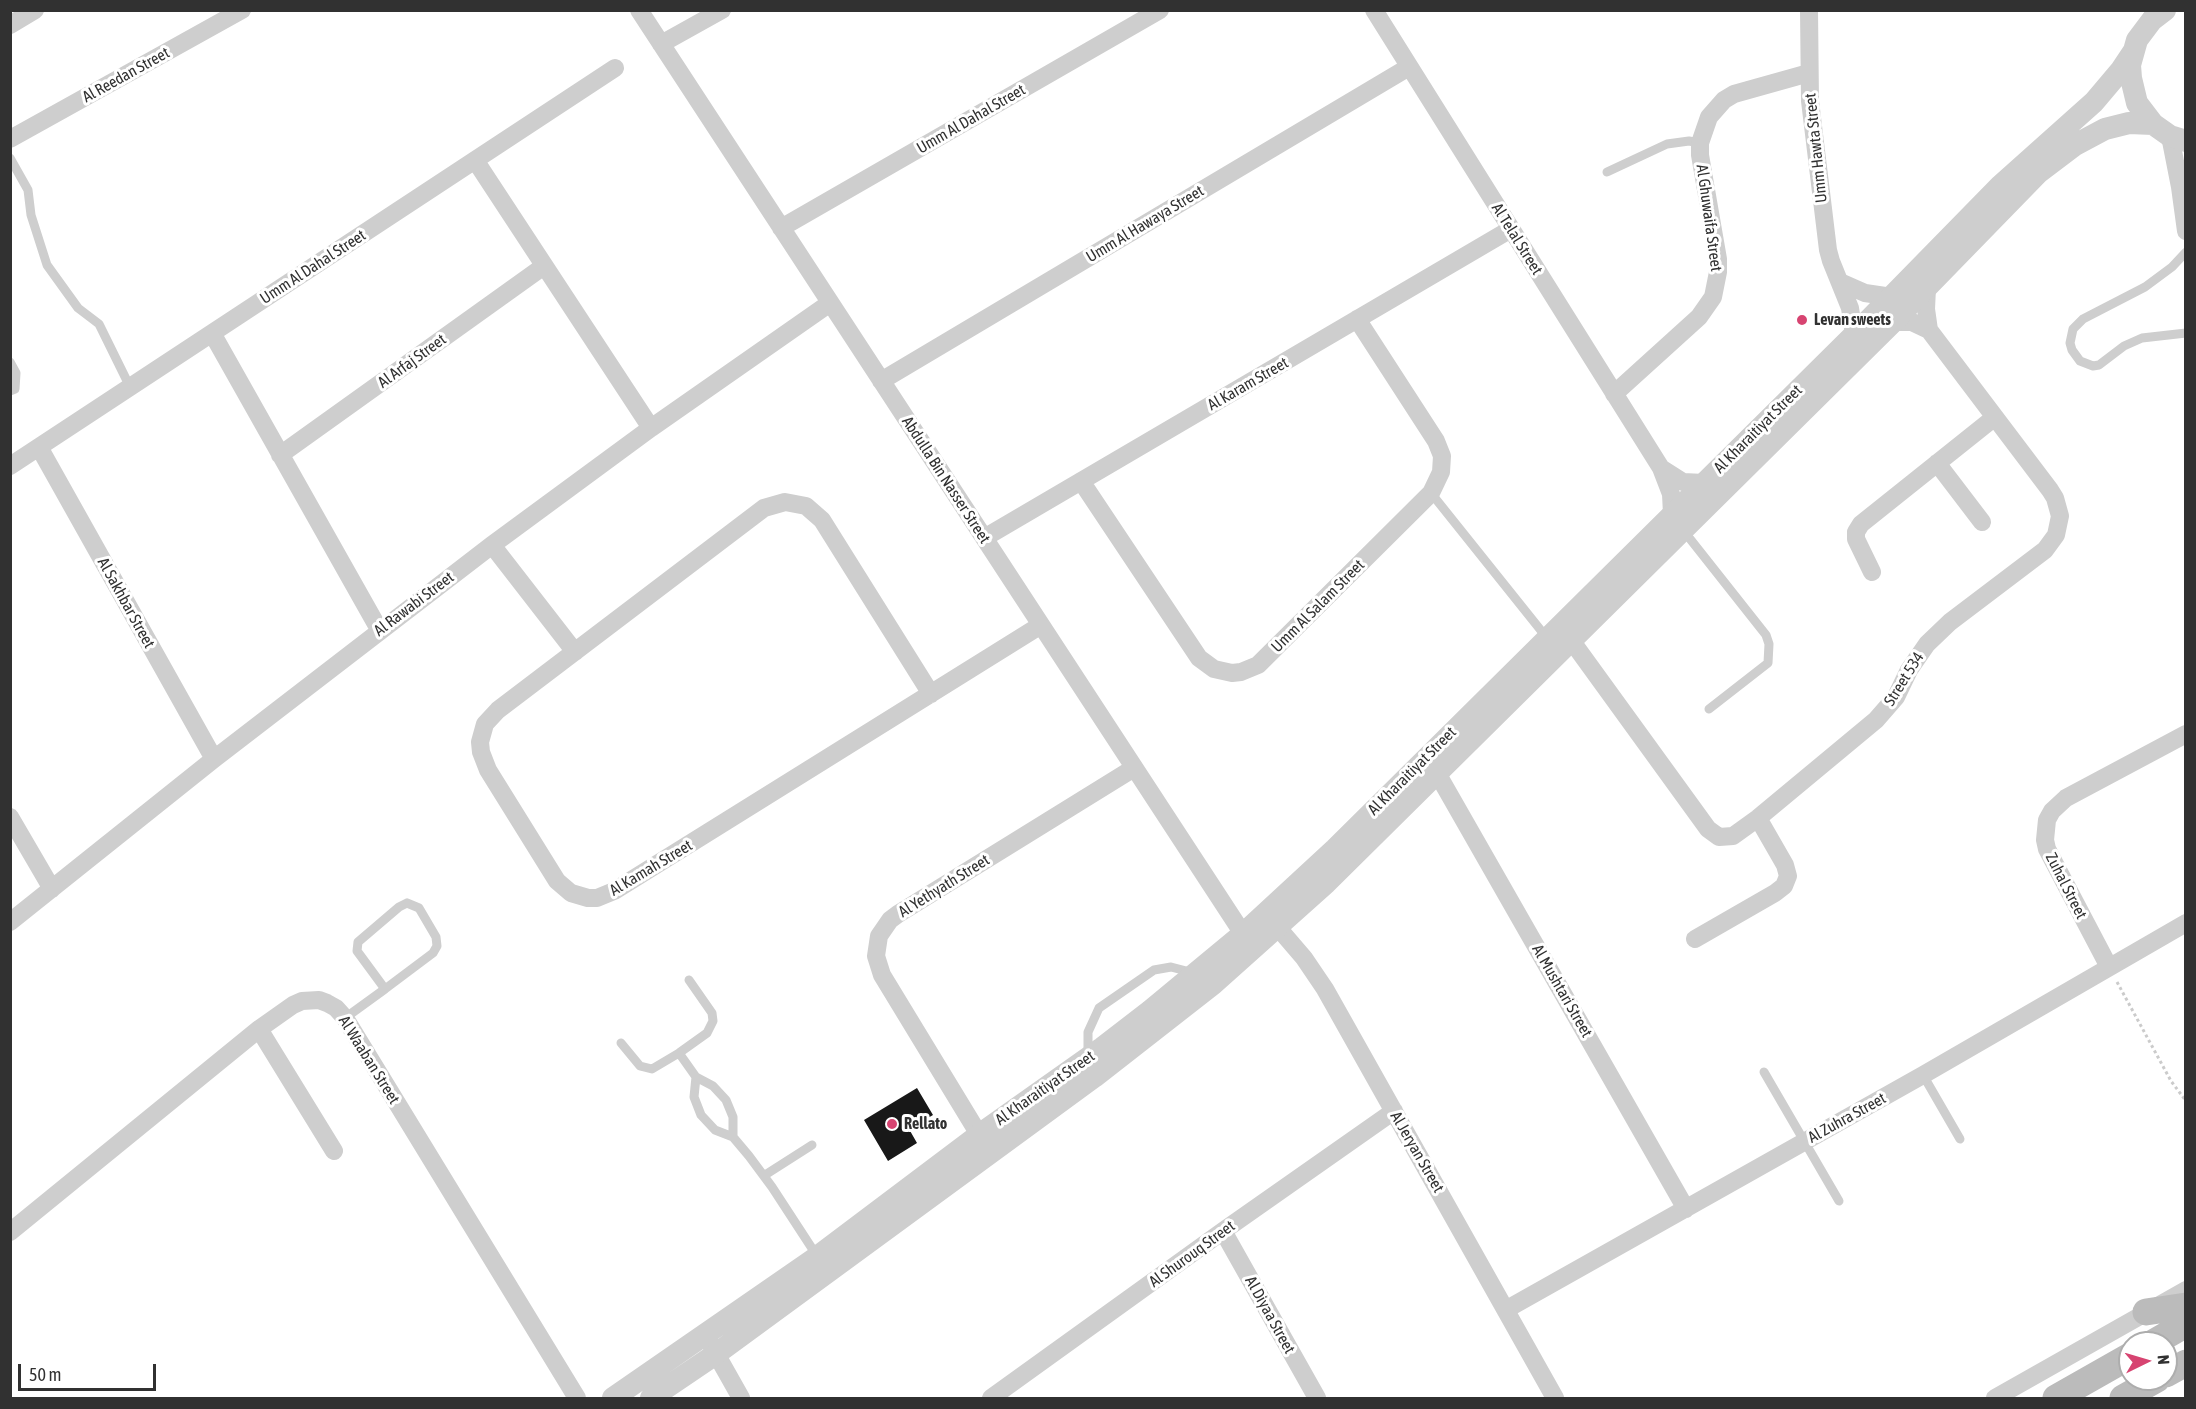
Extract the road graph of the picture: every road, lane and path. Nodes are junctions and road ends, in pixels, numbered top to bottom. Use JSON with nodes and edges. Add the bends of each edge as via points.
{"nodes":[{"id":1,"x":34,"y":10,"type":"edge"},
{"id":2,"x":242,"y":10,"type":"edge"},
{"id":3,"x":639,"y":10,"type":"edge"},
{"id":4,"x":722,"y":10,"type":"edge"},
{"id":5,"x":1160,"y":10,"type":"edge"},
{"id":6,"x":1374,"y":10,"type":"edge"},
{"id":7,"x":1809,"y":10,"type":"edge"},
{"id":8,"x":2163,"y":11,"type":"edge"},
{"id":9,"x":10,"y":25,"type":"edge"},
{"id":10,"x":661,"y":44,"type":"junction"},
{"id":11,"x":2133,"y":52,"type":"junction"},
{"id":12,"x":1409,"y":67,"type":"junction"},
{"id":13,"x":615,"y":68,"type":"dead end"},
{"id":14,"x":1809,"y":73,"type":"junction"},
{"id":15,"x":2169,"y":134,"type":"edge"},
{"id":16,"x":10,"y":139,"type":"edge"},
{"id":17,"x":1700,"y":143,"type":"junction"},
{"id":18,"x":10,"y":158,"type":"edge"},
{"id":19,"x":475,"y":160,"type":"junction"},
{"id":20,"x":1607,"y":172,"type":"dead end"},
{"id":21,"x":781,"y":228,"type":"junction"},
{"id":22,"x":1511,"y":229,"type":"junction"},
{"id":23,"x":2186,"y":231,"type":"edge"},
{"id":24,"x":2186,"y":252,"type":"edge"},
{"id":25,"x":544,"y":266,"type":"junction"},
{"id":26,"x":1840,"y":282,"type":"junction"},
{"id":27,"x":1927,"y":288,"type":"junction"},
{"id":28,"x":1892,"y":297,"type":"junction"},
{"id":29,"x":830,"y":303,"type":"junction"},
{"id":30,"x":1357,"y":319,"type":"junction"},
{"id":31,"x":1893,"y":322,"type":"junction"},
{"id":32,"x":1929,"y":330,"type":"junction"},
{"id":33,"x":212,"y":333,"type":"junction"},
{"id":34,"x":2186,"y":333,"type":"edge"},
{"id":35,"x":1854,"y":335,"type":"junction"},
{"id":36,"x":10,"y":362,"type":"edge"},
{"id":37,"x":881,"y":381,"type":"junction"},
{"id":38,"x":130,"y":387,"type":"junction"},
{"id":39,"x":10,"y":392,"type":"edge"},
{"id":40,"x":1614,"y":394,"type":"junction"},
{"id":41,"x":1995,"y":417,"type":"junction"},
{"id":42,"x":651,"y":428,"type":"junction"},
{"id":43,"x":39,"y":447,"type":"junction"},
{"id":44,"x":280,"y":455,"type":"junction"},
{"id":45,"x":1936,"y":464,"type":"junction"},
{"id":46,"x":10,"y":466,"type":"edge"},
{"id":47,"x":1661,"y":468,"type":"junction"},
{"id":48,"x":1081,"y":481,"type":"junction"},
{"id":49,"x":1704,"y":483,"type":"junction"},
{"id":50,"x":1431,"y":493,"type":"junction"},
{"id":51,"x":1678,"y":522,"type":"junction"},
{"id":52,"x":1982,"y":522,"type":"dead end"},
{"id":53,"x":984,"y":538,"type":"junction"},
{"id":54,"x":492,"y":545,"type":"junction"},
{"id":55,"x":1872,"y":572,"type":"dead end"},
{"id":56,"x":1041,"y":625,"type":"junction"},
{"id":57,"x":380,"y":631,"type":"junction"},
{"id":58,"x":1547,"y":638,"type":"junction"},
{"id":59,"x":1571,"y":640,"type":"junction"},
{"id":60,"x":574,"y":652,"type":"junction"},
{"id":61,"x":931,"y":694,"type":"junction"},
{"id":62,"x":1709,"y":709,"type":"dead end"},
{"id":63,"x":2186,"y":734,"type":"edge"},
{"id":64,"x":214,"y":759,"type":"junction"},
{"id":65,"x":1134,"y":768,"type":"junction"},
{"id":66,"x":1437,"y":773,"type":"junction"},
{"id":67,"x":10,"y":817,"type":"edge"},
{"id":68,"x":1758,"y":818,"type":"junction"},
{"id":69,"x":52,"y":889,"type":"junction"},
{"id":70,"x":1272,"y":920,"type":"junction"},
{"id":71,"x":10,"y":922,"type":"edge"},
{"id":72,"x":2186,"y":923,"type":"edge"},
{"id":73,"x":1695,"y":939,"type":"dead end"},
{"id":74,"x":1248,"y":941,"type":"junction"},
{"id":75,"x":2109,"y":967,"type":"junction"},
{"id":76,"x":1197,"y":974,"type":"junction"},
{"id":77,"x":689,"y":980,"type":"dead end"},
{"id":78,"x":385,"y":989,"type":"junction"},
{"id":79,"x":345,"y":1018,"type":"junction"},
{"id":80,"x":259,"y":1029,"type":"junction"},
{"id":81,"x":621,"y":1043,"type":"dead end"},
{"id":82,"x":679,"y":1053,"type":"junction"},
{"id":83,"x":1088,"y":1058,"type":"junction"},
{"id":84,"x":1764,"y":1072,"type":"dead end"},
{"id":85,"x":1923,"y":1075,"type":"junction"},
{"id":86,"x":696,"y":1077,"type":"junction"},
{"id":87,"x":2186,"y":1101,"type":"edge"},
{"id":88,"x":1394,"y":1111,"type":"junction"},
{"id":89,"x":733,"y":1137,"type":"junction"},
{"id":90,"x":1960,"y":1139,"type":"dead end"},
{"id":91,"x":1806,"y":1142,"type":"junction"},
{"id":92,"x":984,"y":1144,"type":"junction"},
{"id":93,"x":812,"y":1145,"type":"dead end"},
{"id":94,"x":334,"y":1151,"type":"dead end"},
{"id":95,"x":765,"y":1175,"type":"junction"},
{"id":96,"x":1839,"y":1201,"type":"dead end"},
{"id":97,"x":1686,"y":1209,"type":"junction"},
{"id":98,"x":1223,"y":1231,"type":"junction"},
{"id":99,"x":10,"y":1232,"type":"edge"},
{"id":100,"x":817,"y":1257,"type":"junction"},
{"id":101,"x":2186,"y":1290,"type":"edge"},
{"id":102,"x":2186,"y":1306,"type":"edge"},
{"id":103,"x":1506,"y":1309,"type":"junction"},
{"id":104,"x":2146,"y":1312,"type":"junction"},
{"id":105,"x":711,"y":1345,"type":"junction"},
{"id":106,"x":2118,"y":1363,"type":"edge"},
{"id":107,"x":577,"y":1398,"type":"edge"},
{"id":108,"x":613,"y":1398,"type":"edge"},
{"id":109,"x":651,"y":1398,"type":"edge"},
{"id":110,"x":741,"y":1398,"type":"edge"},
{"id":111,"x":991,"y":1398,"type":"edge"},
{"id":112,"x":1317,"y":1398,"type":"edge"},
{"id":113,"x":1555,"y":1398,"type":"edge"},
{"id":114,"x":1995,"y":1398,"type":"edge"},
{"id":115,"x":2056,"y":1398,"type":"edge"}],
"edges":[{"from":1,"to":9,"type":"street"},
{"from":2,"to":16,"type":"street","name":"Al Reedan Street"},
{"from":3,"to":10,"type":"street","name":"Abdulla Bin Nasser Street"},
{"from":4,"to":10,"type":"street"},
{"from":5,"to":21,"type":"street","name":"Umm Al Dahal Street"},
{"from":6,"to":12,"type":"street","name":"Al Telal Street"},
{"from":7,"to":14,"type":"street","name":"Umm Hawta Street"},
{"from":8,"to":11,"type":"street","name":"Al Kharaitiyat Street","via":[[2144,29]]},
{"from":10,"to":21,"type":"street","name":"Abdulla Bin Nasser Street"},
{"from":11,"to":15,"type":"street","via":[[2133,91],[2141,109]]},
{"from":11,"to":28,"type":"street","name":"Al Kharaitiyat Street","via":[[2094,102],[2000,186]]},
{"from":12,"to":22,"type":"street","name":"Al Telal Street"},
{"from":12,"to":37,"type":"street","name":"Umm Al Hawaya Street"},
{"from":13,"to":19,"type":"street","name":"Umm Al Dahal Street"},
{"from":14,"to":17,"type":"street","via":[[1745,89],[1724,100],[1709,117]]},
{"from":14,"to":26,"type":"street","name":"Umm Hawta Street","via":[[1828,250]]},
{"from":15,"to":23,"type":"street"},
{"from":15,"to":27,"type":"street","name":"Al Kharaitiyat Street","via":[[2129,123],[2105,129],[2056,158]]},
{"from":17,"to":20,"type":"lane","via":[[1667,144]]},
{"from":17,"to":40,"type":"street","name":"Al Ghuwaifa Street","via":[[1718,259],[1713,297],[1699,317]]},
{"from":18,"to":38,"type":"lane","via":[[28,190],[31,215],[47,265],[78,308],[99,324]]},
{"from":19,"to":25,"type":"street"},
{"from":19,"to":33,"type":"street","name":"Umm Al Dahal Street"},
{"from":21,"to":29,"type":"street","name":"Abdulla Bin Nasser Street"},
{"from":22,"to":30,"type":"street","name":"Al Karam Street"},
{"from":22,"to":40,"type":"street","name":"Al Telal Street"},
{"from":24,"to":34,"type":"lane","via":[[2145,287],[2082,319],[2073,329],[2070,343],[2080,361],[2093,366],[2142,338]]},
{"from":25,"to":42,"type":"street"},
{"from":25,"to":44,"type":"street","name":"Al Arfaj Street"},
{"from":26,"to":28,"type":"street","via":[[1865,293]]},
{"from":26,"to":35,"type":"street","name":"Umm Hawta Street","via":[[1850,308]]},
{"from":27,"to":31,"type":"street","name":"Al Kharaitiyat Street"},
{"from":27,"to":32,"type":"street"},
{"from":28,"to":35,"type":"street","name":"Al Kharaitiyat Street"},
{"from":29,"to":37,"type":"street","name":"Abdulla Bin Nasser Street"},
{"from":29,"to":42,"type":"street","name":"Al Rawabi Street"},
{"from":30,"to":48,"type":"street","name":"Al Karam Street"},
{"from":30,"to":50,"type":"street","name":"Umm Al Salam Street","via":[[1439,448],[1441,472]]},
{"from":31,"to":32,"type":"street","via":[[1912,322]]},
{"from":31,"to":51,"type":"street","name":"Al Kharaitiyat Street"},
{"from":32,"to":41,"type":"street","name":"Street 534"},
{"from":33,"to":38,"type":"street","name":"Umm Al Dahal Street"},
{"from":33,"to":44,"type":"street"},
{"from":35,"to":49,"type":"street","name":"Al Kharaitiyat Street"},
{"from":36,"to":39,"type":"lane","via":[[16,373],[15,389]]},
{"from":37,"to":53,"type":"street","name":"Abdulla Bin Nasser Street"},
{"from":38,"to":43,"type":"street","name":"Umm Al Dahal Street"},
{"from":40,"to":47,"type":"street","name":"Al Telal Street"},
{"from":41,"to":45,"type":"street"},
{"from":41,"to":68,"type":"street","name":"Street 534","via":[[2055,498],[2060,516],[2056,535],[2051,543],[1938,632],[1917,656],[1896,697],[1876,720]]},
{"from":42,"to":54,"type":"street","name":"Al Rawabi Street"},
{"from":43,"to":46,"type":"street","name":"Umm Al Dahal Street"},
{"from":43,"to":64,"type":"street","name":"Al Sakhbar Street"},
{"from":44,"to":57,"type":"street"},
{"from":45,"to":52,"type":"street"},
{"from":45,"to":55,"type":"street","via":[[1858,528],[1856,539]]},
{"from":47,"to":49,"type":"street","via":[[1683,482]]},
{"from":47,"to":51,"type":"street","name":"Al Telal Street"},
{"from":48,"to":50,"type":"street","name":"Umm Al Salam Street","via":[[1193,651],[1214,669],[1232,673],[1250,670],[1265,659]]},
{"from":48,"to":53,"type":"street","name":"Al Karam Street"},
{"from":49,"to":51,"type":"street","name":"Al Kharaitiyat Street"},
{"from":50,"to":58,"type":"lane"},
{"from":51,"to":58,"type":"street","name":"Al Kharaitiyat Street"},
{"from":51,"to":59,"type":"street","name":"Al Kharaitiyat Street"},
{"from":51,"to":62,"type":"lane","via":[[1769,644],[1768,663]]},
{"from":53,"to":56,"type":"street","name":"Abdulla Bin Nasser Street"},
{"from":54,"to":57,"type":"street","name":"Al Rawabi Street"},
{"from":54,"to":60,"type":"street"},
{"from":56,"to":61,"type":"street","name":"Al Kamah Street"},
{"from":56,"to":65,"type":"street","name":"Abdulla Bin Nasser Street"},
{"from":57,"to":64,"type":"street","name":"Al Rawabi Street"},
{"from":58,"to":70,"type":"street","name":"Al Kharaitiyat Street","via":[[1335,849]]},
{"from":59,"to":66,"type":"street","name":"Al Kharaitiyat Street"},
{"from":59,"to":68,"type":"street","name":"Street 534","via":[[1713,834],[1729,838]]},
{"from":60,"to":61,"type":"street","name":"Al Kamah Street","via":[[764,508],[795,502],[822,520]]},
{"from":60,"to":61,"type":"street","name":"Al Kamah Street","via":[[491,716],[482,733],[481,752],[488,770],[557,881],[571,893],[588,898],[606,896]]},
{"from":63,"to":75,"type":"street","name":"Zuhal Street","via":[[2066,798],[2047,820],[2047,849]]},
{"from":64,"to":69,"type":"street","name":"Al Rawabi Street"},
{"from":65,"to":74,"type":"street","name":"Abdulla Bin Nasser Street"},
{"from":65,"to":92,"type":"street","name":"Al Yethyath Street","via":[[898,914],[879,936],[876,956],[882,975]]},
{"from":66,"to":70,"type":"street","name":"Al Kharaitiyat Street","via":[[1326,883]]},
{"from":66,"to":97,"type":"street","name":"Al Mushtari Street"},
{"from":67,"to":69,"type":"street"},
{"from":68,"to":73,"type":"street","via":[[1787,870],[1784,886]]},
{"from":69,"to":71,"type":"street","name":"Al Rawabi Street"},
{"from":70,"to":74,"type":"street","name":"Al Kharaitiyat Street"},
{"from":70,"to":88,"type":"street","name":"Al Jeryan Street","via":[[1325,989]]},
{"from":72,"to":75,"type":"street","name":"Al Zuhra Street"},
{"from":74,"to":76,"type":"street","name":"Al Kharaitiyat Street"},
{"from":74,"to":92,"type":"street","name":"Al Kharaitiyat Street","via":[[1213,984],[1152,1033]]},
{"from":75,"to":85,"type":"street","name":"Al Zuhra Street"},
{"from":75,"to":87,"type":"path","via":[[2171,1081]]},
{"from":76,"to":83,"type":"street","name":"Al Kharaitiyat Street"},
{"from":76,"to":83,"type":"lane","via":[[1171,967],[1154,970],[1099,1008],[1088,1032]]},
{"from":77,"to":82,"type":"lane","via":[[712,1013],[713,1021],[707,1033]]},
{"from":78,"to":78,"type":"lane","via":[[437,946],[419,908],[412,904],[399,907],[358,942],[360,955]]},
{"from":78,"to":79,"type":"lane"},
{"from":79,"to":80,"type":"street","name":"Al Waaban Street","via":[[327,1003],[310,1000],[292,1005]]},
{"from":79,"to":107,"type":"street","name":"Al Waaban Street"},
{"from":80,"to":94,"type":"street"},
{"from":80,"to":99,"type":"street","name":"Al Waaban Street"},
{"from":81,"to":82,"type":"lane","via":[[647,1069]]},
{"from":82,"to":86,"type":"lane"},
{"from":83,"to":92,"type":"street","name":"Al Kharaitiyat Street"},
{"from":84,"to":91,"type":"lane"},
{"from":85,"to":90,"type":"lane"},
{"from":85,"to":91,"type":"street","name":"Al Zuhra Street"},
{"from":86,"to":89,"type":"lane","via":[[713,1086],[726,1100],[733,1117]]},
{"from":86,"to":89,"type":"lane","via":[[694,1097],[701,1116],[715,1130]]},
{"from":88,"to":98,"type":"street","name":"Al Shurouq Street"},
{"from":88,"to":103,"type":"street","name":"Al Jeryan Street"},
{"from":89,"to":95,"type":"lane"},
{"from":91,"to":96,"type":"lane"},
{"from":91,"to":97,"type":"street","name":"Al Zuhra Street"},
{"from":92,"to":100,"type":"street","name":"Al Kharaitiyat Street"},
{"from":92,"to":105,"type":"street","name":"Al Kharaitiyat Street"},
{"from":93,"to":95,"type":"lane"},
{"from":95,"to":100,"type":"lane"},
{"from":97,"to":103,"type":"street","name":"Al Zuhra Street"},
{"from":98,"to":111,"type":"street","name":"Al Shurouq Street"},
{"from":98,"to":112,"type":"street","name":"Al Diyaa Street"},
{"from":100,"to":105,"type":"street","name":"Al Kharaitiyat Street"},
{"from":101,"to":104,"type":"street"},
{"from":102,"to":104,"type":"main road"},
{"from":103,"to":113,"type":"street","name":"Al Jeryan Street"},
{"from":104,"to":114,"type":"street"},
{"from":105,"to":108,"type":"street","name":"Al Kharaitiyat Street"},
{"from":105,"to":109,"type":"street","name":"Al Kharaitiyat Street"},
{"from":105,"to":110,"type":"street"},
{"from":106,"to":115,"type":"main road"}]}
